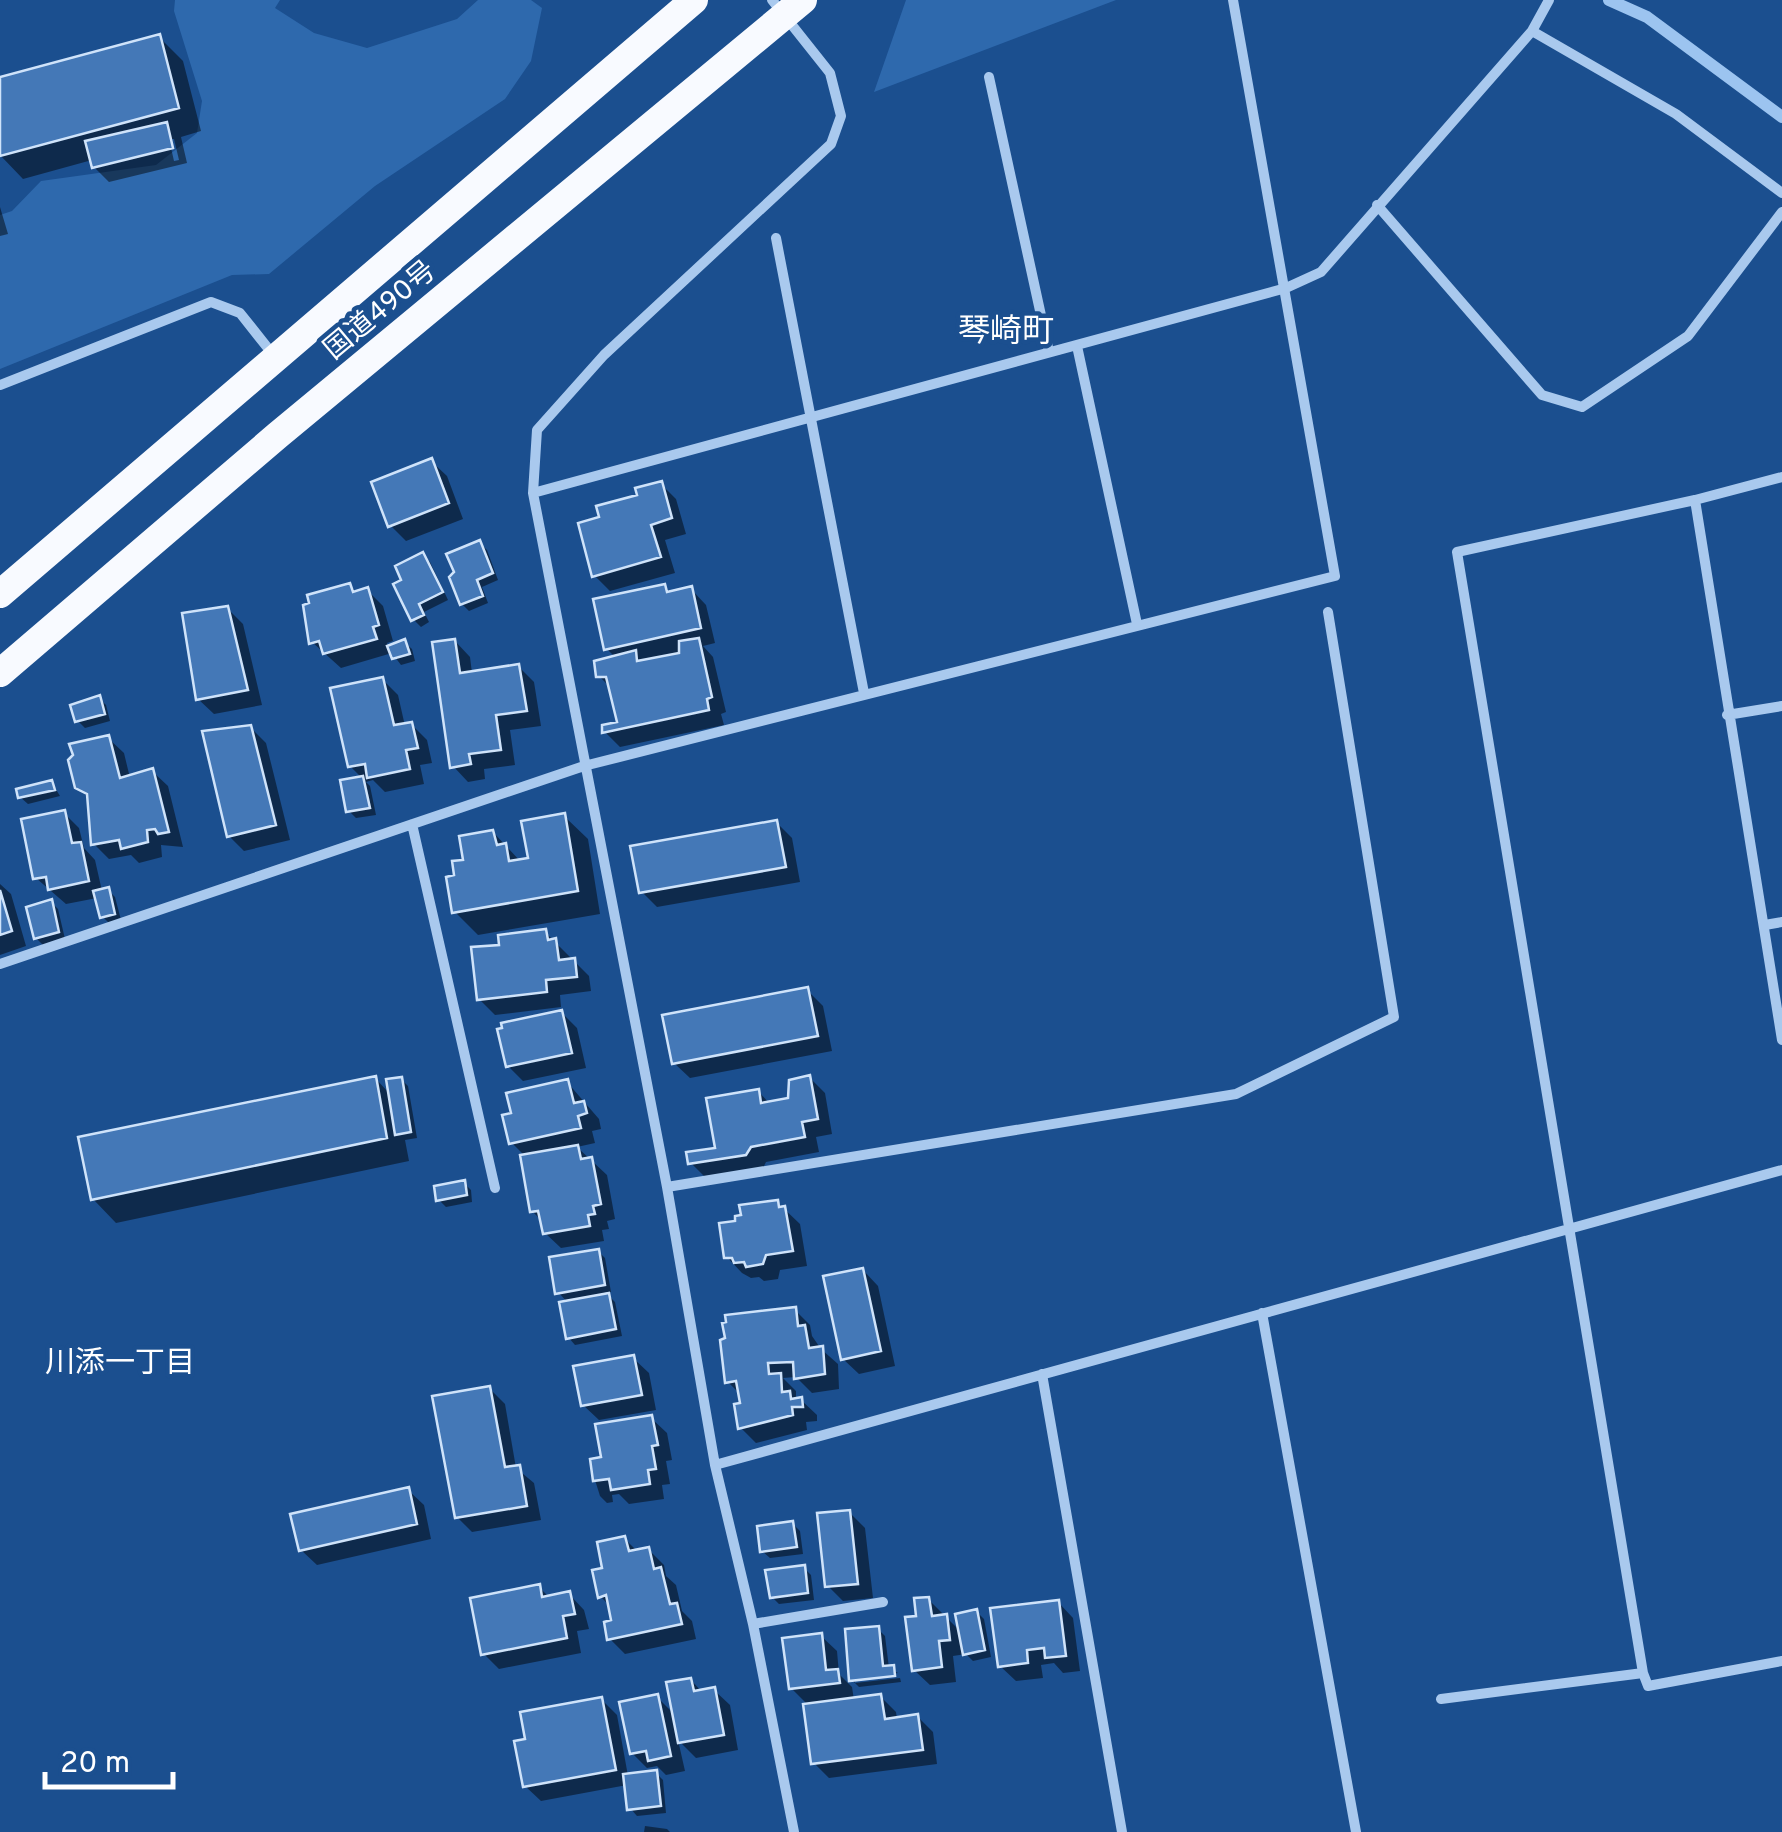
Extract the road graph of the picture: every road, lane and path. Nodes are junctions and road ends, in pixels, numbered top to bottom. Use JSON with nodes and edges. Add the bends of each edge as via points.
{"nodes":[{"id":1,"x":694,"y":0,"type":"edge"},
{"id":2,"x":1234,"y":0,"type":"edge"},
{"id":3,"x":1545,"y":1,"type":"edge"},
{"id":4,"x":787,"y":5,"type":"edge"},
{"id":5,"x":1532,"y":31,"type":"junction"},
{"id":6,"x":988,"y":77,"type":"dead end"},
{"id":7,"x":1782,"y":193,"type":"edge"},
{"id":8,"x":1377,"y":205,"type":"junction"},
{"id":9,"x":1782,"y":212,"type":"edge"},
{"id":10,"x":776,"y":238,"type":"dead end"},
{"id":11,"x":1286,"y":288,"type":"junction"},
{"id":12,"x":1077,"y":346,"type":"junction"},
{"id":13,"x":1049,"y":352,"type":"junction"},
{"id":14,"x":276,"y":358,"type":"junction"},
{"id":15,"x":0,"y":384,"type":"edge"},
{"id":16,"x":808,"y":418,"type":"junction"},
{"id":17,"x":1782,"y":476,"type":"edge"},
{"id":18,"x":533,"y":493,"type":"junction"},
{"id":19,"x":1695,"y":500,"type":"junction"},
{"id":20,"x":0,"y":594,"type":"edge"},
{"id":21,"x":1328,"y":612,"type":"dead end"},
{"id":22,"x":1137,"y":624,"type":"junction"},
{"id":23,"x":0,"y":673,"type":"edge"},
{"id":24,"x":864,"y":692,"type":"junction"},
{"id":25,"x":1782,"y":706,"type":"edge"},
{"id":26,"x":1728,"y":715,"type":"junction"},
{"id":27,"x":584,"y":766,"type":"junction"},
{"id":28,"x":412,"y":824,"type":"junction"},
{"id":29,"x":1782,"y":922,"type":"edge"},
{"id":30,"x":1765,"y":925,"type":"junction"},
{"id":31,"x":0,"y":964,"type":"edge"},
{"id":32,"x":1782,"y":1040,"type":"edge"},
{"id":33,"x":1782,"y":1170,"type":"edge"},
{"id":34,"x":667,"y":1187,"type":"junction"},
{"id":35,"x":495,"y":1188,"type":"dead end"},
{"id":36,"x":1571,"y":1227,"type":"junction"},
{"id":37,"x":1262,"y":1314,"type":"junction"},
{"id":38,"x":1042,"y":1374,"type":"junction"},
{"id":39,"x":716,"y":1464,"type":"junction"},
{"id":40,"x":882,"y":1602,"type":"dead end"},
{"id":41,"x":753,"y":1624,"type":"junction"},
{"id":42,"x":1782,"y":1661,"type":"edge"},
{"id":43,"x":1643,"y":1673,"type":"junction"},
{"id":44,"x":1441,"y":1699,"type":"dead end"},
{"id":45,"x":794,"y":1832,"type":"edge"},
{"id":46,"x":1122,"y":1832,"type":"edge"},
{"id":47,"x":1356,"y":1832,"type":"edge"}],
"edges":[{"from":1,"to":14,"type":"highway","name":"国道490号"},
{"from":2,"to":11,"type":"street"},
{"from":3,"to":5,"type":"street"},
{"from":4,"to":18,"type":"street","via":[[830,73],[841,116],[831,144],[604,355],[548,416],[537,430]]},
{"from":4,"to":23,"type":"highway","name":"国道490号"},
{"from":5,"to":7,"type":"street","via":[[1676,114]]},
{"from":5,"to":8,"type":"street"},
{"from":6,"to":13,"type":"street"},
{"from":8,"to":9,"type":"street","via":[[1542,395],[1582,407],[1688,336]]},
{"from":8,"to":11,"type":"street","via":[[1321,272]]},
{"from":10,"to":16,"type":"street"},
{"from":11,"to":12,"type":"street"},
{"from":11,"to":22,"type":"street","via":[[1335,576]]},
{"from":12,"to":13,"type":"street"},
{"from":12,"to":22,"type":"street"},
{"from":13,"to":16,"type":"street"},
{"from":14,"to":15,"type":"street","via":[[240,312],[211,302]]},
{"from":14,"to":20,"type":"highway","name":"国道490号"},
{"from":16,"to":18,"type":"street"},
{"from":16,"to":24,"type":"street"},
{"from":17,"to":19,"type":"street"},
{"from":18,"to":27,"type":"street"},
{"from":19,"to":26,"type":"street"},
{"from":19,"to":36,"type":"street","via":[[1457,552]]},
{"from":21,"to":34,"type":"street","via":[[1394,1017],[1236,1094]]},
{"from":22,"to":24,"type":"street"},
{"from":24,"to":27,"type":"street"},
{"from":25,"to":26,"type":"street"},
{"from":26,"to":30,"type":"street"},
{"from":27,"to":28,"type":"street"},
{"from":27,"to":34,"type":"street"},
{"from":28,"to":31,"type":"street"},
{"from":28,"to":35,"type":"street"},
{"from":29,"to":30,"type":"street"},
{"from":30,"to":32,"type":"street"},
{"from":33,"to":36,"type":"street"},
{"from":34,"to":39,"type":"street"},
{"from":36,"to":37,"type":"street"},
{"from":36,"to":43,"type":"street"},
{"from":37,"to":38,"type":"street"},
{"from":37,"to":47,"type":"street"},
{"from":38,"to":39,"type":"street"},
{"from":38,"to":46,"type":"street"},
{"from":39,"to":41,"type":"street"},
{"from":40,"to":41,"type":"street"},
{"from":41,"to":45,"type":"street"},
{"from":42,"to":43,"type":"street","via":[[1648,1686]]},
{"from":43,"to":44,"type":"street"}]}
